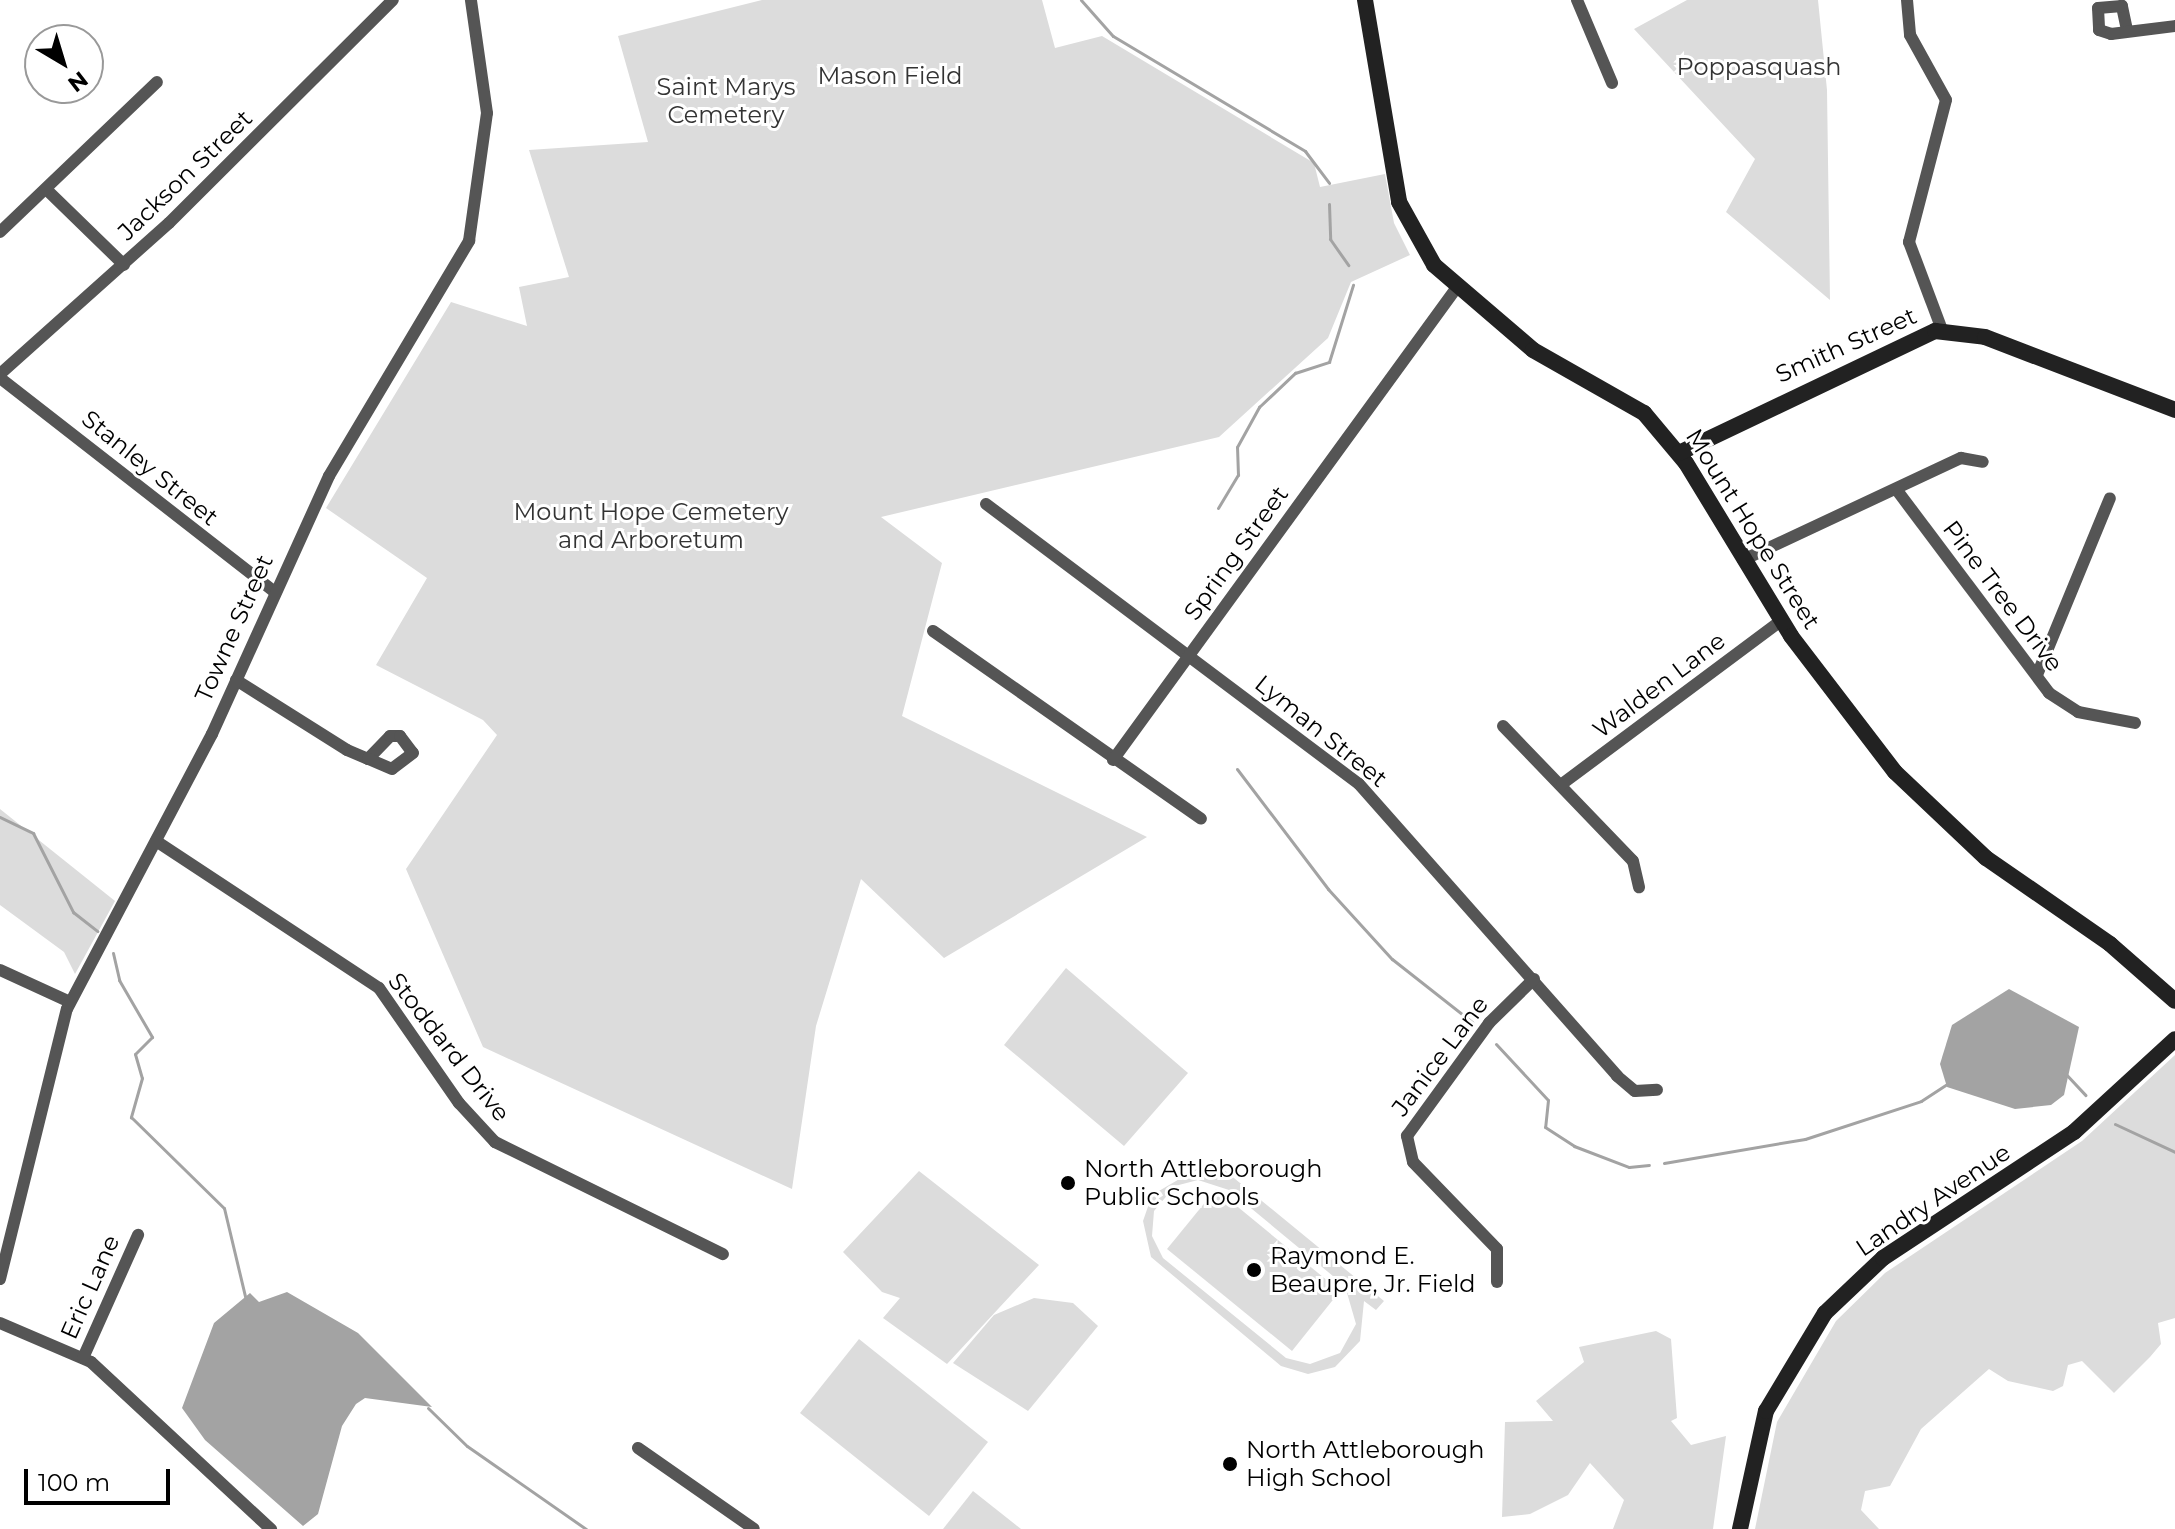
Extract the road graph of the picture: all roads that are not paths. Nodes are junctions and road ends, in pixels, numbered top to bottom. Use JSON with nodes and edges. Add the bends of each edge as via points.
{"nodes":[{"id":1,"x":393,"y":0,"type":"edge"},
{"id":2,"x":471,"y":0,"type":"edge"},
{"id":3,"x":1365,"y":0,"type":"edge"},
{"id":4,"x":1577,"y":0,"type":"edge"},
{"id":5,"x":1907,"y":0,"type":"edge"},
{"id":6,"x":2175,"y":26,"type":"edge"},
{"id":7,"x":2127,"y":30,"type":"dead end"},
{"id":8,"x":157,"y":82,"type":"dead end"},
{"id":9,"x":1612,"y":83,"type":"dead end"},
{"id":10,"x":48,"y":191,"type":"junction"},
{"id":11,"x":0,"y":232,"type":"edge"},
{"id":12,"x":124,"y":265,"type":"junction"},
{"id":13,"x":1457,"y":287,"type":"junction"},
{"id":14,"x":1942,"y":330,"type":"junction"},
{"id":15,"x":0,"y":376,"type":"edge"},
{"id":16,"x":2175,"y":410,"type":"edge"},
{"id":17,"x":1679,"y":453,"type":"junction"},
{"id":18,"x":1983,"y":462,"type":"dead end"},
{"id":19,"x":1896,"y":489,"type":"junction"},
{"id":20,"x":2110,"y":498,"type":"dead end"},
{"id":21,"x":986,"y":504,"type":"dead end"},
{"id":22,"x":1743,"y":560,"type":"junction"},
{"id":23,"x":274,"y":591,"type":"junction"},
{"id":24,"x":1781,"y":621,"type":"junction"},
{"id":25,"x":933,"y":631,"type":"dead end"},
{"id":26,"x":1189,"y":654,"type":"junction"},
{"id":27,"x":2037,"y":675,"type":"junction"},
{"id":28,"x":236,"y":680,"type":"junction"},
{"id":29,"x":2135,"y":723,"type":"dead end"},
{"id":30,"x":1503,"y":726,"type":"dead end"},
{"id":31,"x":368,"y":759,"type":"dead end"},
{"id":32,"x":1113,"y":760,"type":"junction"},
{"id":33,"x":1562,"y":784,"type":"junction"},
{"id":34,"x":1201,"y":819,"type":"dead end"},
{"id":35,"x":156,"y":841,"type":"junction"},
{"id":36,"x":1639,"y":887,"type":"dead end"},
{"id":37,"x":0,"y":970,"type":"edge"},
{"id":38,"x":1534,"y":979,"type":"junction"},
{"id":39,"x":2175,"y":1001,"type":"edge"},
{"id":40,"x":70,"y":1002,"type":"junction"},
{"id":41,"x":2175,"y":1039,"type":"edge"},
{"id":42,"x":1657,"y":1090,"type":"dead end"},
{"id":43,"x":138,"y":1235,"type":"dead end"},
{"id":44,"x":5,"y":1252,"type":"edge"},
{"id":45,"x":723,"y":1254,"type":"dead end"},
{"id":46,"x":0,"y":1279,"type":"edge"},
{"id":47,"x":1497,"y":1282,"type":"dead end"},
{"id":48,"x":0,"y":1323,"type":"edge"},
{"id":49,"x":83,"y":1358,"type":"junction"},
{"id":50,"x":638,"y":1448,"type":"dead end"},
{"id":51,"x":271,"y":1529,"type":"edge"},
{"id":52,"x":754,"y":1529,"type":"edge"},
{"id":53,"x":1740,"y":1529,"type":"edge"}],
"edges":[{"from":1,"to":12,"type":"street","name":"Jackson Street"},
{"from":2,"to":23,"type":"street","name":"Towne Street","via":[[487,113],[469,241],[329,476]]},
{"from":3,"to":13,"type":"street","name":"Mount Hope Street","via":[[1399,202],[1419,245]]},
{"from":4,"to":9,"type":"street"},
{"from":5,"to":14,"type":"street","via":[[1910,35],[1946,100],[1947,118],[1909,242]]},
{"from":6,"to":7,"type":"street"},
{"from":8,"to":10,"type":"street"},
{"from":10,"to":11,"type":"street"},
{"from":10,"to":12,"type":"street"},
{"from":12,"to":15,"type":"street","name":"Jackson Street"},
{"from":13,"to":17,"type":"street","name":"Mount Hope Street","via":[[1533,350],[1644,413]]},
{"from":13,"to":26,"type":"street","name":"Spring Street"},
{"from":14,"to":16,"type":"street","name":"Smith Street","via":[[1985,337]]},
{"from":14,"to":17,"type":"street","name":"Smith Street","via":[[1912,337]]},
{"from":15,"to":23,"type":"street","name":"Stanley Street"},
{"from":17,"to":22,"type":"street","name":"Mount Hope Street"},
{"from":18,"to":19,"type":"street","via":[[1961,458]]},
{"from":19,"to":22,"type":"street"},
{"from":19,"to":27,"type":"street","name":"Pine Tree Drive"},
{"from":20,"to":27,"type":"street"},
{"from":21,"to":26,"type":"street","name":"Lyman Street"},
{"from":22,"to":24,"type":"street","name":"Mount Hope Street"},
{"from":23,"to":28,"type":"street","name":"Towne Street"},
{"from":24,"to":33,"type":"street","name":"Walden Lane"},
{"from":24,"to":39,"type":"street","name":"Mount Hope Street","via":[[1865,736],[1949,827],[2128,958]]},
{"from":25,"to":32,"type":"street"},
{"from":26,"to":32,"type":"street","name":"Spring Street"},
{"from":26,"to":38,"type":"street","name":"Lyman Street","via":[[1359,784]]},
{"from":27,"to":29,"type":"street","name":"Pine Tree Drive","via":[[2078,712]]},
{"from":28,"to":31,"type":"street"},
{"from":28,"to":35,"type":"street","name":"Towne Street"},
{"from":30,"to":33,"type":"street"},
{"from":32,"to":34,"type":"street"},
{"from":33,"to":36,"type":"street","via":[[1633,861]]},
{"from":35,"to":40,"type":"street","name":"Towne Street"},
{"from":35,"to":45,"type":"street","name":"Stoddard Drive","via":[[379,988],[459,1103],[495,1142]]},
{"from":37,"to":40,"type":"street"},
{"from":38,"to":42,"type":"street","name":"Lyman Street","via":[[1617,1076],[1635,1091]]},
{"from":38,"to":47,"type":"street","name":"Janice Lane","via":[[1489,1023],[1407,1136],[1413,1162],[1497,1249]]},
{"from":40,"to":44,"type":"street","name":"Towne Street","via":[[45,1078]]},
{"from":41,"to":53,"type":"street","name":"Landry Avenue","via":[[2074,1132],[1883,1258],[1825,1313],[1766,1411]]},
{"from":43,"to":49,"type":"street","name":"Eric Lane"},
{"from":44,"to":46,"type":"street","name":"Towne Street"},
{"from":48,"to":49,"type":"street"},
{"from":49,"to":51,"type":"street"},
{"from":50,"to":52,"type":"street"}]}
